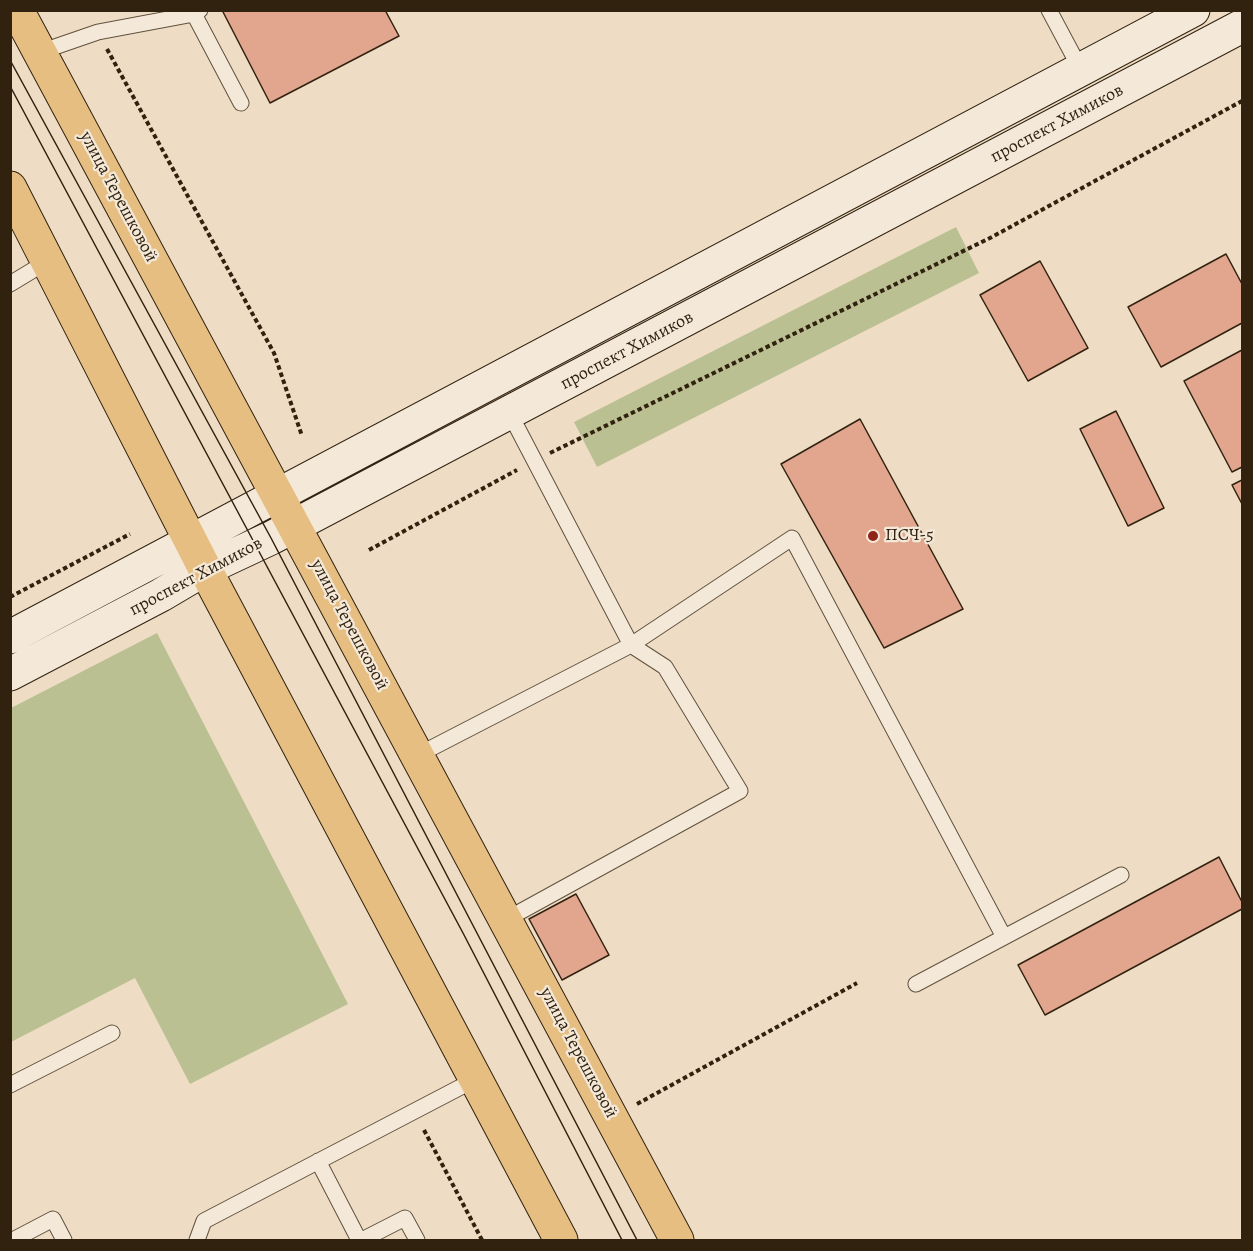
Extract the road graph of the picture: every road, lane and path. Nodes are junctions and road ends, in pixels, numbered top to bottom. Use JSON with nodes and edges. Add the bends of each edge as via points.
{"nodes":[{"id":1,"x":17,"y":10,"type":"edge"},
{"id":2,"x":1049,"y":10,"type":"edge"},
{"id":3,"x":1193,"y":10,"type":"edge"},
{"id":4,"x":197,"y":12,"type":"edge"},
{"id":5,"x":1242,"y":26,"type":"edge"},
{"id":6,"x":1159,"y":28,"type":"junction"},
{"id":7,"x":98,"y":32,"type":"junction"},
{"id":8,"x":40,"y":52,"type":"junction"},
{"id":9,"x":1178,"y":60,"type":"junction"},
{"id":10,"x":1081,"y":70,"type":"junction"},
{"id":11,"x":1242,"y":101,"type":"edge"},
{"id":12,"x":241,"y":103,"type":"dead end"},
{"id":13,"x":10,"y":188,"type":"edge"},
{"id":14,"x":48,"y":261,"type":"junction"},
{"id":15,"x":10,"y":284,"type":"edge"},
{"id":16,"x":509,"y":412,"type":"junction"},
{"id":17,"x":302,"y":436,"type":"dead end"},
{"id":18,"x":535,"y":460,"type":"junction"},
{"id":19,"x":279,"y":495,"type":"junction"},
{"id":20,"x":295,"y":525,"type":"junction"},
{"id":21,"x":130,"y":534,"type":"dead end"},
{"id":22,"x":369,"y":550,"type":"dead end"},
{"id":23,"x":198,"y":555,"type":"junction"},
{"id":24,"x":10,"y":597,"type":"edge"},
{"id":25,"x":10,"y":637,"type":"edge"},
{"id":26,"x":631,"y":645,"type":"junction"},
{"id":27,"x":10,"y":674,"type":"edge"},
{"id":28,"x":418,"y":755,"type":"junction"},
{"id":29,"x":1121,"y":875,"type":"dead end"},
{"id":30,"x":507,"y":919,"type":"junction"},
{"id":31,"x":1004,"y":937,"type":"junction"},
{"id":32,"x":857,"y":983,"type":"dead end"},
{"id":33,"x":916,"y":984,"type":"dead end"},
{"id":34,"x":111,"y":1033,"type":"dead end"},
{"id":35,"x":476,"y":1079,"type":"junction"},
{"id":36,"x":10,"y":1085,"type":"edge"},
{"id":37,"x":414,"y":1112,"type":"junction"},
{"id":38,"x":613,"y":1118,"type":"junction"},
{"id":39,"x":318,"y":1161,"type":"junction"},
{"id":40,"x":13,"y":1240,"type":"edge"},
{"id":41,"x":64,"y":1240,"type":"edge"},
{"id":42,"x":197,"y":1240,"type":"edge"},
{"id":43,"x":361,"y":1240,"type":"edge"},
{"id":44,"x":417,"y":1240,"type":"edge"},
{"id":45,"x":482,"y":1240,"type":"edge"},
{"id":46,"x":561,"y":1240,"type":"edge"},
{"id":47,"x":677,"y":1240,"type":"edge"}],
"edges":[{"from":1,"to":8,"type":"main road","name":"улица Терешковой"},
{"from":2,"to":10,"type":"lane"},
{"from":3,"to":6,"type":"main road","name":"проспект Химиков"},
{"from":4,"to":7,"type":"lane"},
{"from":4,"to":12,"type":"lane"},
{"from":5,"to":9,"type":"main road","name":"проспект Химиков"},
{"from":6,"to":9,"type":"lane"},
{"from":6,"to":10,"type":"main road","name":"проспект Химиков"},
{"from":7,"to":8,"type":"lane"},
{"from":7,"to":17,"type":"path","via":[[274,352]]},
{"from":8,"to":19,"type":"main road","name":"улица Терешковой"},
{"from":9,"to":16,"type":"main road","name":"проспект Химиков"},
{"from":10,"to":19,"type":"main road","name":"проспект Химиков"},
{"from":11,"to":18,"type":"path","via":[[990,238]]},
{"from":13,"to":14,"type":"main road"},
{"from":14,"to":15,"type":"lane"},
{"from":14,"to":23,"type":"main road"},
{"from":16,"to":18,"type":"lane"},
{"from":16,"to":20,"type":"main road","name":"проспект Химиков"},
{"from":18,"to":22,"type":"path"},
{"from":18,"to":26,"type":"lane"},
{"from":19,"to":20,"type":"main road","name":"улица Терешковой"},
{"from":19,"to":23,"type":"main road","name":"проспект Химиков"},
{"from":20,"to":23,"type":"main road","name":"проспект Химиков"},
{"from":20,"to":28,"type":"main road","name":"улица Терешковой"},
{"from":21,"to":24,"type":"path"},
{"from":23,"to":25,"type":"main road","name":"проспект Химиков"},
{"from":23,"to":27,"type":"main road","name":"проспект Химиков","via":[[161,595]]},
{"from":23,"to":35,"type":"main road"},
{"from":26,"to":28,"type":"lane"},
{"from":26,"to":30,"type":"lane","via":[[665,667],[740,791]]},
{"from":26,"to":31,"type":"lane","via":[[792,538]]},
{"from":28,"to":30,"type":"main road","name":"улица Терешковой"},
{"from":29,"to":31,"type":"lane"},
{"from":30,"to":38,"type":"main road","name":"улица Терешковой"},
{"from":31,"to":33,"type":"lane"},
{"from":32,"to":38,"type":"path"},
{"from":34,"to":36,"type":"lane"},
{"from":35,"to":37,"type":"lane"},
{"from":35,"to":46,"type":"main road"},
{"from":37,"to":39,"type":"lane"},
{"from":37,"to":45,"type":"path"},
{"from":38,"to":47,"type":"main road","name":"улица Терешковой"},
{"from":39,"to":42,"type":"lane","via":[[204,1221]]},
{"from":39,"to":43,"type":"lane"},
{"from":40,"to":41,"type":"lane","via":[[53,1219]]},
{"from":43,"to":44,"type":"lane","via":[[405,1218]]}]}
